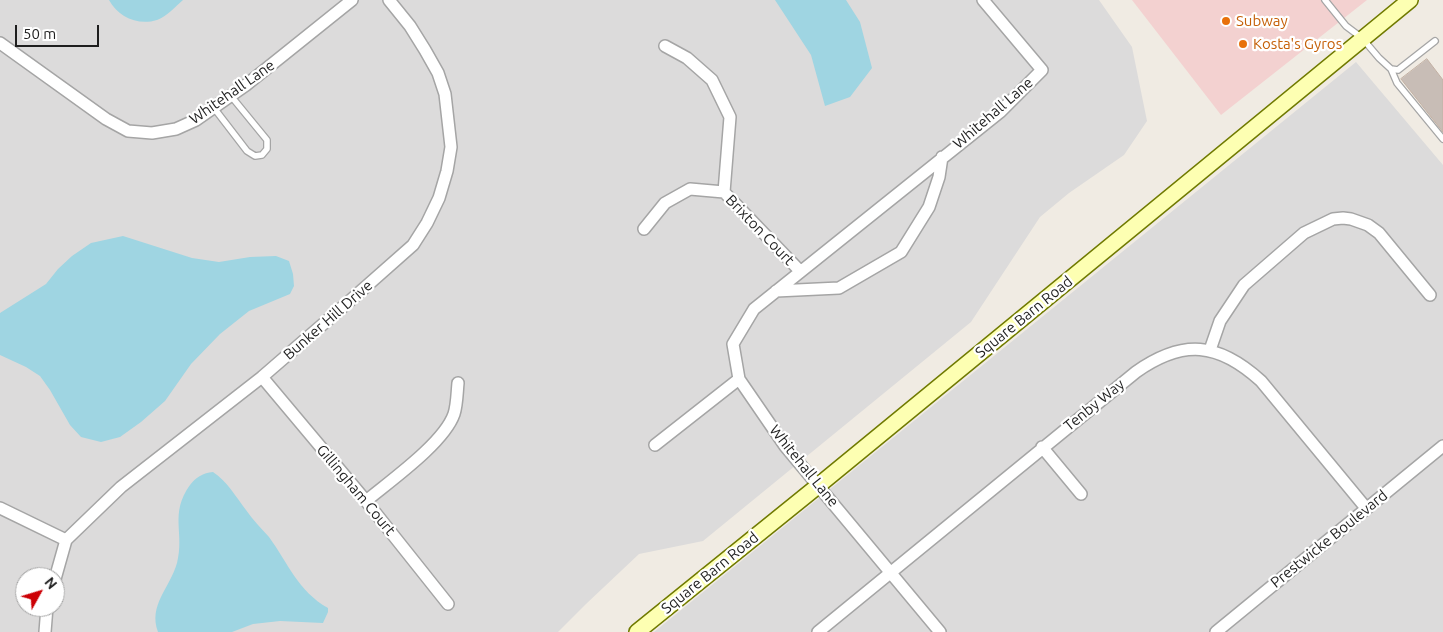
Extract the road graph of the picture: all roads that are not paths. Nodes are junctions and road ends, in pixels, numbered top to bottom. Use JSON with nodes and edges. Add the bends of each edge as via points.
{"nodes":[{"id":1,"x":352,"y":0,"type":"edge"},
{"id":2,"x":389,"y":0,"type":"edge"},
{"id":3,"x":983,"y":0,"type":"edge"},
{"id":4,"x":1325,"y":0,"type":"edge"},
{"id":5,"x":1410,"y":0,"type":"edge"},
{"id":6,"x":1362,"y":38,"type":"junction"},
{"id":7,"x":1434,"y":42,"type":"dead end"},
{"id":8,"x":0,"y":43,"type":"edge"},
{"id":9,"x":665,"y":46,"type":"dead end"},
{"id":10,"x":1391,"y":69,"type":"junction"},
{"id":11,"x":231,"y":96,"type":"junction"},
{"id":12,"x":214,"y":108,"type":"junction"},
{"id":13,"x":1443,"y":139,"type":"edge"},
{"id":14,"x":942,"y":157,"type":"junction"},
{"id":15,"x":724,"y":192,"type":"junction"},
{"id":16,"x":644,"y":228,"type":"dead end"},
{"id":17,"x":800,"y":271,"type":"junction"},
{"id":18,"x":776,"y":290,"type":"junction"},
{"id":19,"x":1430,"y":295,"type":"dead end"},
{"id":20,"x":1210,"y":350,"type":"junction"},
{"id":21,"x":262,"y":377,"type":"junction"},
{"id":22,"x":739,"y":378,"type":"junction"},
{"id":23,"x":458,"y":383,"type":"dead end"},
{"id":24,"x":655,"y":445,"type":"dead end"},
{"id":25,"x":1443,"y":446,"type":"edge"},
{"id":26,"x":1042,"y":447,"type":"junction"},
{"id":27,"x":819,"y":485,"type":"junction"},
{"id":28,"x":1081,"y":494,"type":"dead end"},
{"id":29,"x":366,"y":501,"type":"junction"},
{"id":30,"x":0,"y":508,"type":"edge"},
{"id":31,"x":1366,"y":508,"type":"junction"},
{"id":32,"x":66,"y":540,"type":"junction"},
{"id":33,"x":58,"y":567,"type":"edge"},
{"id":34,"x":890,"y":572,"type":"junction"},
{"id":35,"x":448,"y":604,"type":"dead end"},
{"id":36,"x":46,"y":617,"type":"edge"},
{"id":37,"x":44,"y":632,"type":"edge"},
{"id":38,"x":637,"y":632,"type":"edge"},
{"id":39,"x":818,"y":632,"type":"edge"},
{"id":40,"x":940,"y":632,"type":"edge"},
{"id":41,"x":1216,"y":632,"type":"edge"}],
"edges":[{"from":1,"to":11,"type":"street","name":"Whitehall Lane"},
{"from":2,"to":21,"type":"street","name":"Bunker Hill Drive","via":[[425,50],[445,94],[451,147],[439,198],[414,245]]},
{"from":3,"to":14,"type":"street","name":"Whitehall Lane","via":[[1042,70],[1000,112]]},
{"from":4,"to":6,"type":"lane","via":[[1346,26]]},
{"from":5,"to":6,"type":"street","name":"Square Barn Road"},
{"from":6,"to":10,"type":"lane"},
{"from":6,"to":27,"type":"street","name":"Square Barn Road"},
{"from":7,"to":10,"type":"lane","via":[[1398,70]]},
{"from":8,"to":12,"type":"street","name":"Whitehall Lane","via":[[106,119],[128,131],[152,133],[176,129]]},
{"from":9,"to":15,"type":"street","via":[[687,58],[712,80],[730,117]]},
{"from":10,"to":13,"type":"lane","via":[[1397,83]]},
{"from":11,"to":12,"type":"street","name":"Whitehall Lane"},
{"from":11,"to":12,"type":"lane","via":[[267,140],[267,148],[262,155],[255,156],[247,151]]},
{"from":14,"to":17,"type":"street","name":"Whitehall Lane"},
{"from":14,"to":18,"type":"street","name":"Whitehall Lane","via":[[929,207],[901,252],[838,288]]},
{"from":15,"to":16,"type":"street","name":"Brixton Court","via":[[690,189],[665,203]]},
{"from":15,"to":17,"type":"street","name":"Brixton Court"},
{"from":17,"to":18,"type":"street","name":"Whitehall Lane"},
{"from":18,"to":22,"type":"street","name":"Whitehall Lane","via":[[754,309],[732,344]]},
{"from":19,"to":20,"type":"street","via":[[1379,233],[1351,219],[1333,219],[1304,233],[1244,285],[1220,321]]},
{"from":20,"to":26,"type":"street","name":"Tenby Way","via":[[1180,351],[1152,360]]},
{"from":20,"to":31,"type":"street","name":"Tenby Way","via":[[1245,366],[1261,381]]},
{"from":21,"to":29,"type":"street","name":"Gillingham Court"},
{"from":21,"to":32,"type":"street","name":"Bunker Hill Drive","via":[[134,476]]},
{"from":22,"to":24,"type":"street"},
{"from":22,"to":27,"type":"street","name":"Whitehall Lane","via":[[786,446]]},
{"from":23,"to":29,"type":"street","via":[[454,414],[442,434]]},
{"from":25,"to":31,"type":"street","name":"Prestwicke Boulevard"},
{"from":26,"to":28,"type":"street"},
{"from":26,"to":34,"type":"street","name":"Tenby Way"},
{"from":27,"to":34,"type":"street","name":"Whitehall Lane"},
{"from":27,"to":38,"type":"street","name":"Square Barn Road"},
{"from":29,"to":35,"type":"street","name":"Gillingham Court"},
{"from":30,"to":32,"type":"street"},
{"from":31,"to":41,"type":"street","name":"Prestwicke Boulevard"},
{"from":32,"to":33,"type":"street"},
{"from":34,"to":39,"type":"street","name":"Tenby Way"},
{"from":34,"to":40,"type":"street","name":"Whitehall Lane"},
{"from":36,"to":37,"type":"street"}]}
